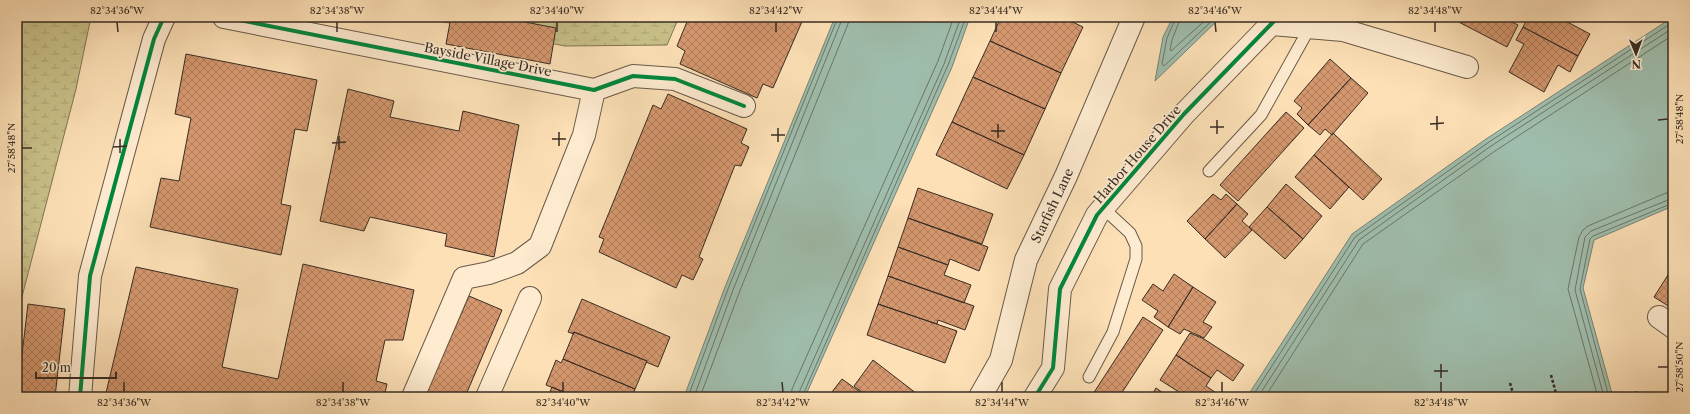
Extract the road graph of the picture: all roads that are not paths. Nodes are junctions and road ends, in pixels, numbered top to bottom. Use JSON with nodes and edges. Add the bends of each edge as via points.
{"nodes":[{"id":1,"x":164,"y":17,"type":"edge"},
{"id":2,"x":224,"y":17,"type":"edge"},
{"id":3,"x":1134,"y":17,"type":"edge"},
{"id":4,"x":1275,"y":21,"type":"edge"},
{"id":5,"x":1310,"y":27,"type":"junction"},
{"id":6,"x":1466,"y":67,"type":"dead end"},
{"id":7,"x":594,"y":90,"type":"junction"},
{"id":8,"x":744,"y":106,"type":"dead end"},
{"id":9,"x":1209,"y":171,"type":"dead end"},
{"id":10,"x":1103,"y":208,"type":"junction"},
{"id":11,"x":530,"y":298,"type":"dead end"},
{"id":12,"x":1089,"y":378,"type":"dead end"},
{"id":13,"x":80,"y":397,"type":"edge"},
{"id":14,"x":413,"y":397,"type":"edge"},
{"id":15,"x":487,"y":397,"type":"edge"},
{"id":16,"x":980,"y":397,"type":"edge"},
{"id":17,"x":1035,"y":397,"type":"edge"}],
"edges":[{"from":1,"to":13,"type":"street","via":[[154,39],[90,276]]},
{"from":2,"to":7,"type":"street","name":"Bayside Village Drive"},
{"from":3,"to":16,"type":"street","name":"Starfish Lane","via":[[1066,176],[1026,260],[1001,360]]},
{"from":4,"to":5,"type":"street"},
{"from":4,"to":10,"type":"street","name":"Harbor House Drive","via":[[1184,114]]},
{"from":5,"to":6,"type":"street","via":[[1343,30]]},
{"from":5,"to":9,"type":"lane","via":[[1261,115]]},
{"from":7,"to":8,"type":"street","via":[[633,76],[675,79]]},
{"from":7,"to":14,"type":"street","via":[[584,135],[540,246],[517,263],[464,278]]},
{"from":10,"to":12,"type":"lane","via":[[1130,233],[1136,246],[1136,259],[1114,332]]},
{"from":10,"to":17,"type":"street","name":"Harbor House Drive","via":[[1097,215],[1060,289],[1053,368]]},
{"from":11,"to":15,"type":"street"}]}
